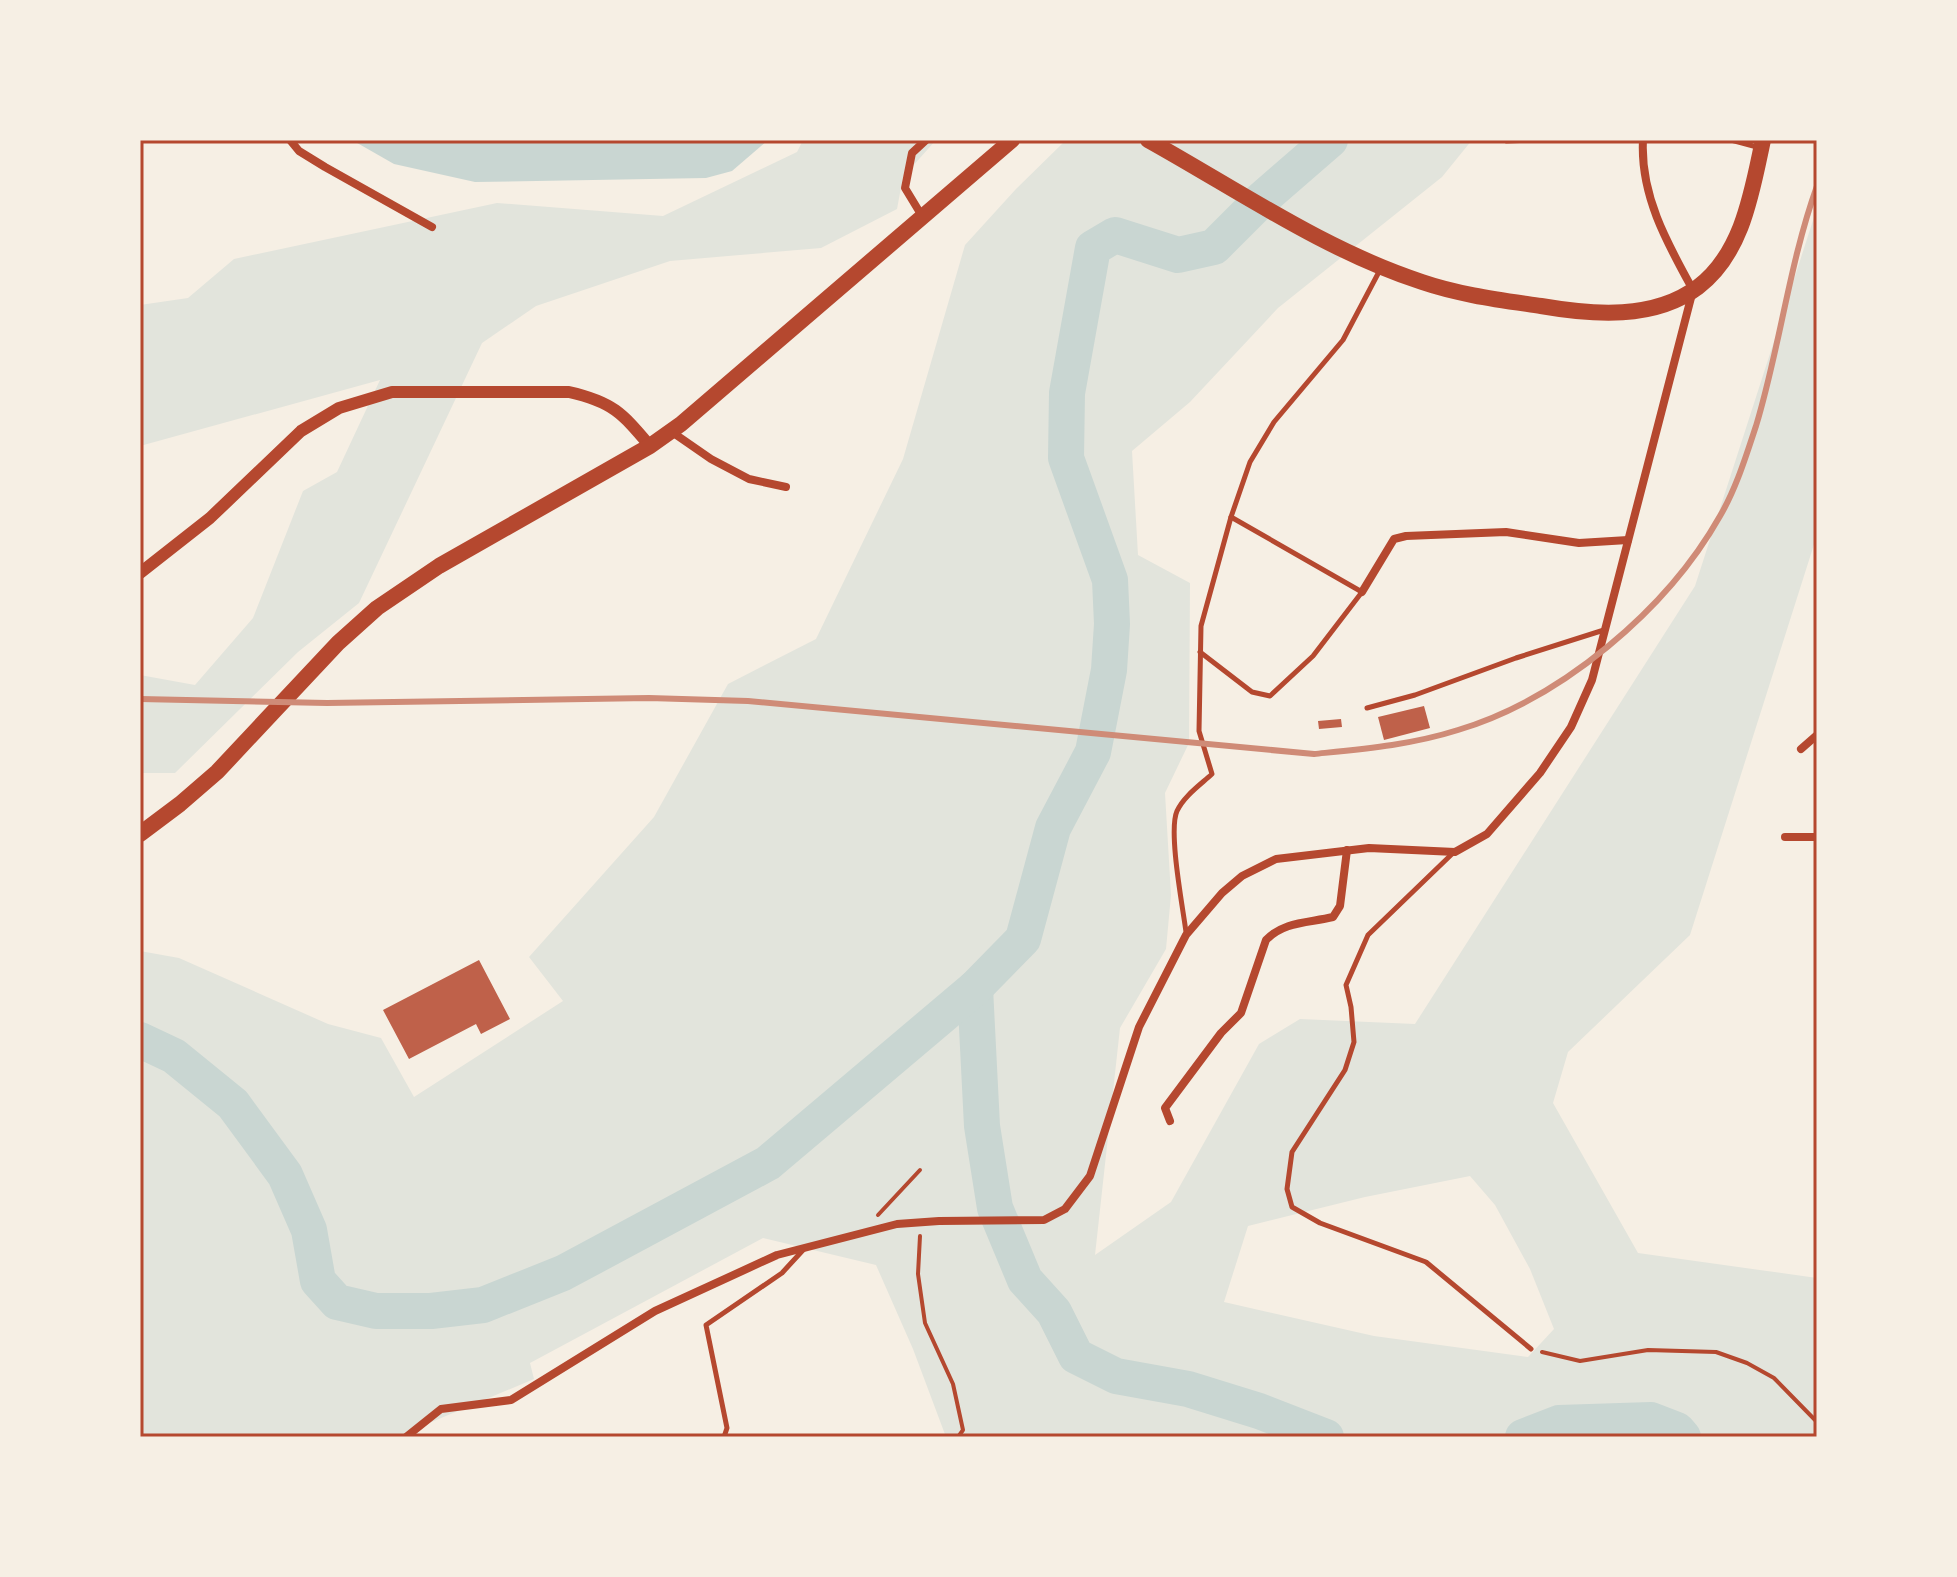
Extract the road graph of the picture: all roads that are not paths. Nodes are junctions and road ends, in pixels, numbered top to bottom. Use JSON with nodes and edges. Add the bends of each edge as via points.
{"nodes":[{"id":1,"x":290,"y":140,"type":"edge"},
{"id":2,"x":926,"y":140,"type":"edge"},
{"id":3,"x":1012,"y":140,"type":"edge"},
{"id":4,"x":1148,"y":140,"type":"edge"},
{"id":5,"x":1535,"y":140,"type":"edge"},
{"id":6,"x":1643,"y":140,"type":"edge"},
{"id":7,"x":1731,"y":140,"type":"edge"},
{"id":8,"x":1506,"y":141,"type":"edge"},
{"id":9,"x":1762,"y":144,"type":"edge"},
{"id":10,"x":923,"y":217,"type":"junction"},
{"id":11,"x":432,"y":227,"type":"dead end"},
{"id":12,"x":1382,"y":267,"type":"junction"},
{"id":13,"x":1693,"y":290,"type":"junction"},
{"id":14,"x":671,"y":431,"type":"junction"},
{"id":15,"x":650,"y":446,"type":"junction"},
{"id":16,"x":786,"y":487,"type":"dead end"},
{"id":17,"x":1231,"y":517,"type":"junction"},
{"id":18,"x":1628,"y":540,"type":"junction"},
{"id":19,"x":140,"y":573,"type":"edge"},
{"id":20,"x":1362,"y":592,"type":"junction"},
{"id":21,"x":1604,"y":630,"type":"junction"},
{"id":22,"x":1200,"y":651,"type":"junction"},
{"id":23,"x":1367,"y":708,"type":"dead end"},
{"id":24,"x":1817,"y":735,"type":"edge"},
{"id":25,"x":1801,"y":749,"type":"dead end"},
{"id":26,"x":140,"y":834,"type":"edge"},
{"id":27,"x":1785,"y":837,"type":"dead end"},
{"id":28,"x":1817,"y":837,"type":"edge"},
{"id":29,"x":1347,"y":850,"type":"junction"},
{"id":30,"x":1455,"y":852,"type":"junction"},
{"id":31,"x":1186,"y":935,"type":"junction"},
{"id":32,"x":1170,"y":1121,"type":"dead end"},
{"id":33,"x":805,"y":1247,"type":"junction"},
{"id":34,"x":1531,"y":1349,"type":"road end"},
{"id":35,"x":406,"y":1437,"type":"edge"},
{"id":36,"x":724,"y":1437,"type":"edge"}],
"edges":[{"from":1,"to":11,"type":"street","via":[[325,167]]},
{"from":2,"to":10,"type":"street","via":[[912,153],[905,188]]},
{"from":3,"to":10,"type":"highway"},
{"from":4,"to":12,"type":"highway","via":[[1322,240]]},
{"from":5,"to":8,"type":"lane"},
{"from":6,"to":13,"type":"street","via":[[1641,165],[1660,231]]},
{"from":7,"to":9,"type":"lane"},
{"from":9,"to":13,"type":"highway","via":[[1749,208],[1730,249]]},
{"from":10,"to":14,"type":"highway"},
{"from":12,"to":13,"type":"highway","via":[[1458,291],[1605,313],[1644,310]]},
{"from":12,"to":17,"type":"lane","via":[[1343,340],[1274,422],[1250,462]]},
{"from":13,"to":18,"type":"street"},
{"from":14,"to":15,"type":"highway"},
{"from":14,"to":16,"type":"street","via":[[749,479]]},
{"from":15,"to":19,"type":"street","via":[[612,406],[569,392],[392,392],[339,408],[301,431],[210,518]]},
{"from":15,"to":26,"type":"highway","via":[[410,584],[338,643],[217,772]]},
{"from":17,"to":20,"type":"lane"},
{"from":17,"to":22,"type":"lane","via":[[1201,626]]},
{"from":18,"to":20,"type":"street","via":[[1579,543],[1506,532],[1406,536],[1394,539]]},
{"from":18,"to":21,"type":"street"},
{"from":20,"to":22,"type":"lane","via":[[1313,656],[1270,696],[1252,692]]},
{"from":21,"to":23,"type":"lane"},
{"from":21,"to":30,"type":"street","via":[[1592,680],[1571,727],[1540,773],[1487,834]]},
{"from":22,"to":31,"type":"lane","via":[[1199,731],[1212,774],[1175,814]]},
{"from":24,"to":25,"type":"street"},
{"from":27,"to":28,"type":"street"},
{"from":29,"to":30,"type":"street"},
{"from":29,"to":31,"type":"street","via":[[1276,859],[1242,876]]},
{"from":29,"to":32,"type":"street","via":[[1340,906],[1333,917],[1291,924],[1266,940],[1241,1013],[1165,1108]]},
{"from":30,"to":34,"type":"lane","via":[[1368,935],[1346,985],[1354,1042],[1345,1070],[1292,1152],[1287,1189],[1292,1207],[1320,1223],[1426,1262]]},
{"from":31,"to":33,"type":"street","via":[[1139,1027],[1090,1176],[1065,1209],[1044,1220],[897,1224]]},
{"from":33,"to":35,"type":"street","via":[[655,1311],[511,1400],[441,1409]]},
{"from":33,"to":36,"type":"lane","via":[[782,1273],[706,1325],[727,1428]]}]}
